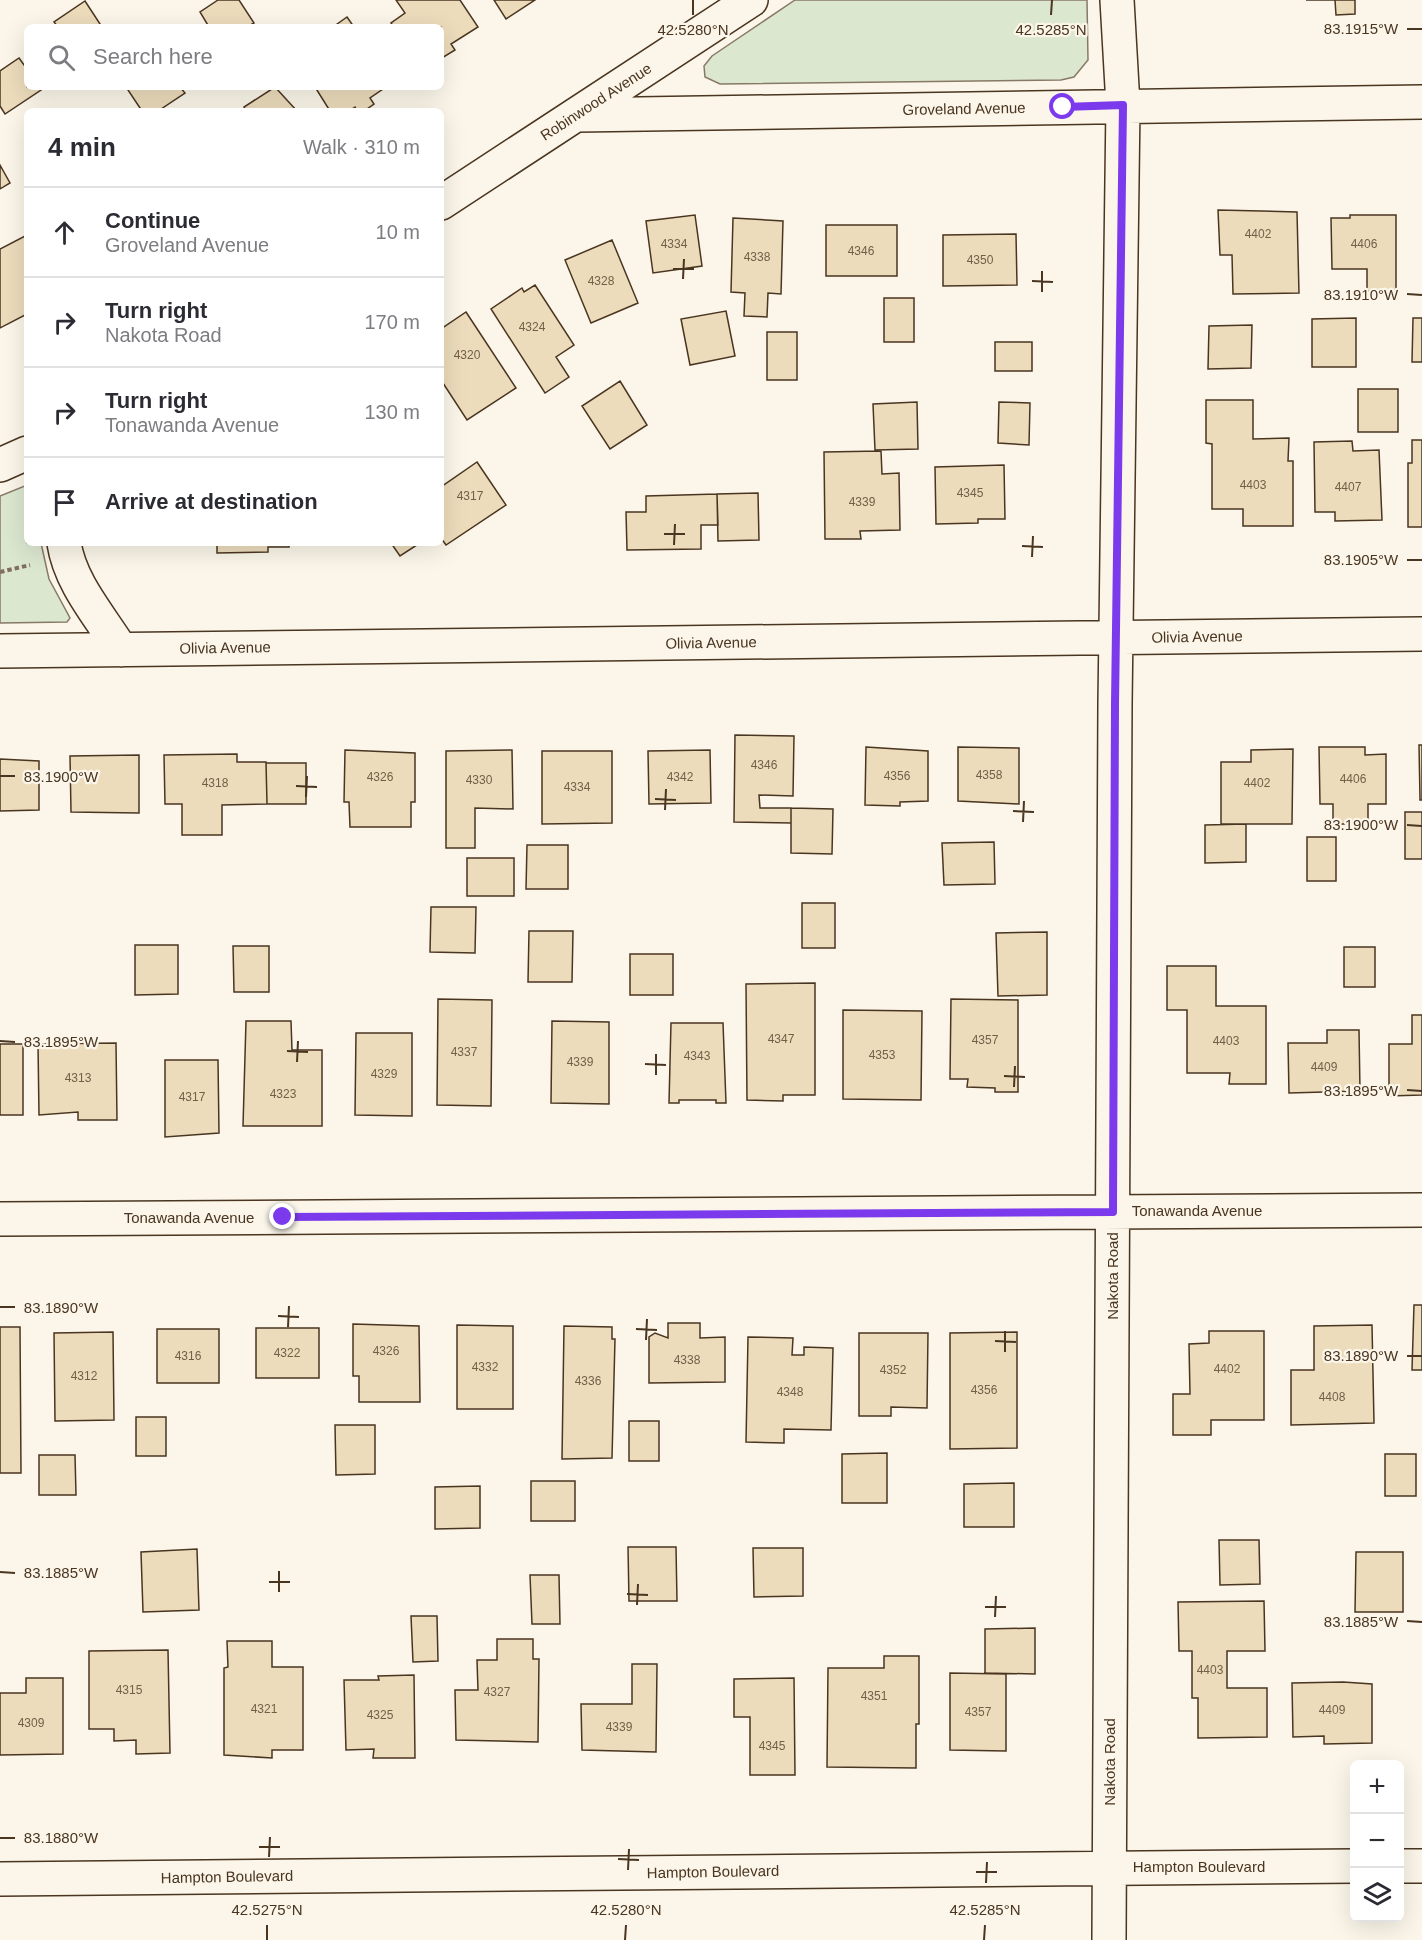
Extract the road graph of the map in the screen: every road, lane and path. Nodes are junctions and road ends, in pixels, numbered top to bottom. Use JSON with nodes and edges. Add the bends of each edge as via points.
{"nodes":[{"id":1,"x":751,"y":0,"type":"edge"},
{"id":2,"x":1117,"y":0,"type":"edge"},
{"id":3,"x":1422,"y":102,"type":"edge"},
{"id":4,"x":1123,"y":105,"type":"junction"},
{"id":5,"x":577,"y":115,"type":"junction"},
{"id":6,"x":444,"y":200,"type":"edge"},
{"id":7,"x":24,"y":454,"type":"edge"},
{"id":8,"x":0,"y":465,"type":"edge"},
{"id":9,"x":64,"y":546,"type":"edge"},
{"id":10,"x":32,"y":565,"type":"dead end"},
{"id":11,"x":0,"y":572,"type":"edge"},
{"id":12,"x":1422,"y":634,"type":"edge"},
{"id":13,"x":1116,"y":638,"type":"junction"},
{"id":14,"x":121,"y":650,"type":"junction"},
{"id":15,"x":0,"y":651,"type":"edge"},
{"id":16,"x":1422,"y":1210,"type":"edge"},
{"id":17,"x":1113,"y":1212,"type":"junction"},
{"id":18,"x":0,"y":1219,"type":"edge"},
{"id":19,"x":1350,"y":1866,"type":"edge"},
{"id":20,"x":1404,"y":1866,"type":"edge"},
{"id":21,"x":1422,"y":1866,"type":"edge"},
{"id":22,"x":1109,"y":1868,"type":"junction"},
{"id":23,"x":0,"y":1879,"type":"edge"},
{"id":24,"x":1109,"y":1940,"type":"edge"}],
"edges":[{"from":1,"to":5,"type":"street","name":"Robinwood Avenue"},
{"from":2,"to":4,"type":"street","name":"Nakota Road"},
{"from":3,"to":4,"type":"street","name":"Groveland Avenue"},
{"from":4,"to":5,"type":"street","name":"Groveland Avenue"},
{"from":4,"to":13,"type":"street","name":"Nakota Road"},
{"from":5,"to":6,"type":"street","name":"Robinwood Avenue"},
{"from":7,"to":8,"type":"street"},
{"from":9,"to":14,"type":"street","via":[[77,583]]},
{"from":10,"to":11,"type":"path"},
{"from":12,"to":13,"type":"street","name":"Olivia Avenue"},
{"from":13,"to":14,"type":"street","name":"Olivia Avenue"},
{"from":13,"to":17,"type":"street","name":"Nakota Road"},
{"from":14,"to":15,"type":"street","name":"Olivia Avenue"},
{"from":16,"to":17,"type":"street","name":"Tonawanda Avenue"},
{"from":17,"to":18,"type":"street","name":"Tonawanda Avenue"},
{"from":17,"to":22,"type":"street","name":"Nakota Road"},
{"from":19,"to":22,"type":"street","name":"Hampton Boulevard"},
{"from":20,"to":21,"type":"street"},
{"from":22,"to":23,"type":"street","name":"Hampton Boulevard"},
{"from":22,"to":24,"type":"street","name":"Nakota Road"}]}
